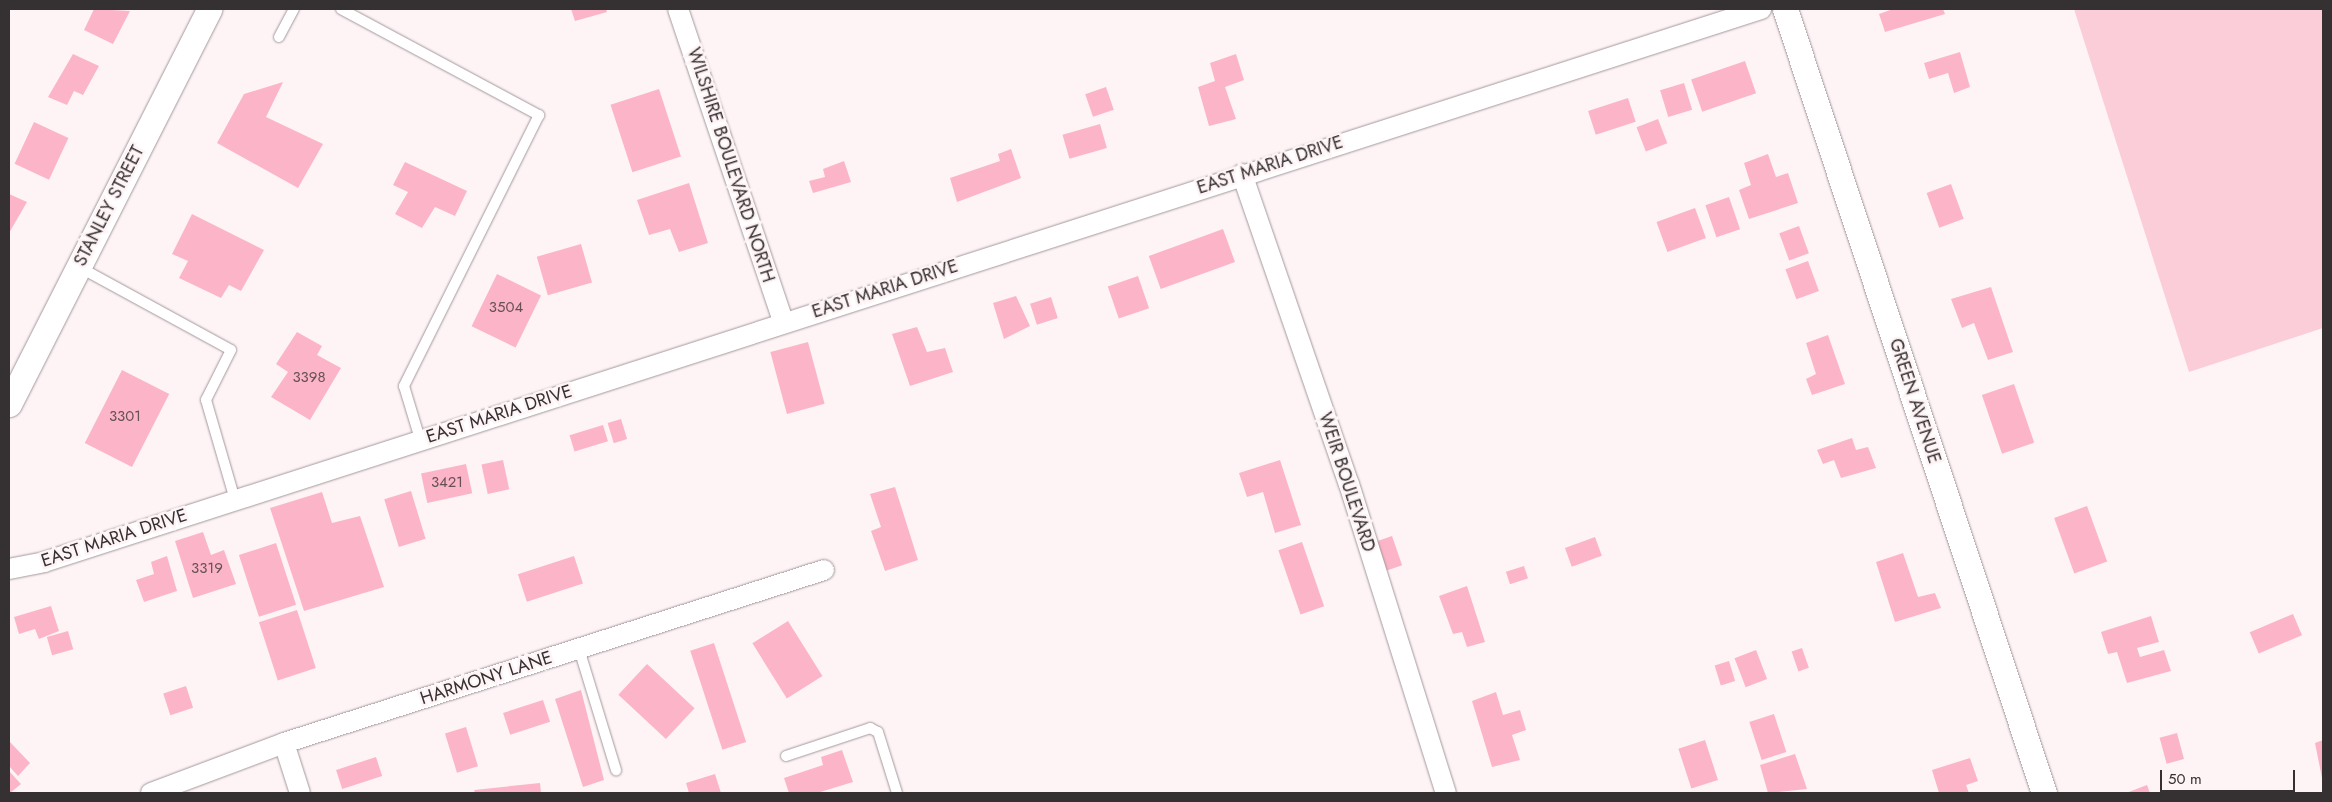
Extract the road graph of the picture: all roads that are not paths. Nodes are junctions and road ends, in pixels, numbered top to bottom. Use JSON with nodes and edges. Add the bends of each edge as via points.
{"nodes":[{"id":1,"x":209,"y":9,"type":"edge"},
{"id":2,"x":294,"y":9,"type":"edge"},
{"id":3,"x":341,"y":9,"type":"edge"},
{"id":4,"x":678,"y":9,"type":"edge"},
{"id":5,"x":1761,"y":9,"type":"edge"},
{"id":6,"x":1786,"y":9,"type":"edge"},
{"id":7,"x":279,"y":37,"type":"dead end"},
{"id":8,"x":1242,"y":174,"type":"junction"},
{"id":9,"x":78,"y":267,"type":"junction"},
{"id":10,"x":782,"y":321,"type":"junction"},
{"id":11,"x":9,"y":404,"type":"edge"},
{"id":12,"x":420,"y":439,"type":"junction"},
{"id":13,"x":235,"y":500,"type":"junction"},
{"id":14,"x":9,"y":569,"type":"edge"},
{"id":15,"x":824,"y":570,"type":"dead end"},
{"id":16,"x":579,"y":649,"type":"junction"},
{"id":17,"x":284,"y":743,"type":"junction"},
{"id":18,"x":786,"y":756,"type":"dead end"},
{"id":19,"x":616,"y":770,"type":"dead end"},
{"id":20,"x":151,"y":793,"type":"edge"},
{"id":21,"x":300,"y":793,"type":"edge"},
{"id":22,"x":897,"y":793,"type":"edge"},
{"id":23,"x":1446,"y":793,"type":"edge"},
{"id":24,"x":2044,"y":793,"type":"edge"}],
"edges":[{"from":1,"to":9,"type":"street","name":"STANLEY STREET"},
{"from":2,"to":7,"type":"lane"},
{"from":3,"to":12,"type":"lane","via":[[539,115],[404,386]]},
{"from":4,"to":10,"type":"street","name":"WILSHIRE BOULEVARD NORTH"},
{"from":5,"to":8,"type":"street","name":"EAST MARIA DRIVE"},
{"from":6,"to":24,"type":"street","name":"GREEN AVENUE"},
{"from":8,"to":10,"type":"street","name":"EAST MARIA DRIVE"},
{"from":8,"to":23,"type":"street","name":"WEIR BOULEVARD","via":[[1349,484]]},
{"from":9,"to":11,"type":"street","name":"STANLEY STREET"},
{"from":9,"to":13,"type":"lane","via":[[231,350],[206,400]]},
{"from":10,"to":12,"type":"street","name":"EAST MARIA DRIVE"},
{"from":12,"to":13,"type":"street","name":"EAST MARIA DRIVE"},
{"from":13,"to":14,"type":"street","name":"EAST MARIA DRIVE"},
{"from":15,"to":16,"type":"street","name":"HARMONY LANE"},
{"from":16,"to":17,"type":"street","name":"HARMONY LANE"},
{"from":16,"to":19,"type":"lane"},
{"from":17,"to":20,"type":"street","name":"HARMONY LANE"},
{"from":17,"to":21,"type":"street"},
{"from":18,"to":22,"type":"lane","via":[[870,728],[878,732]]}]}
